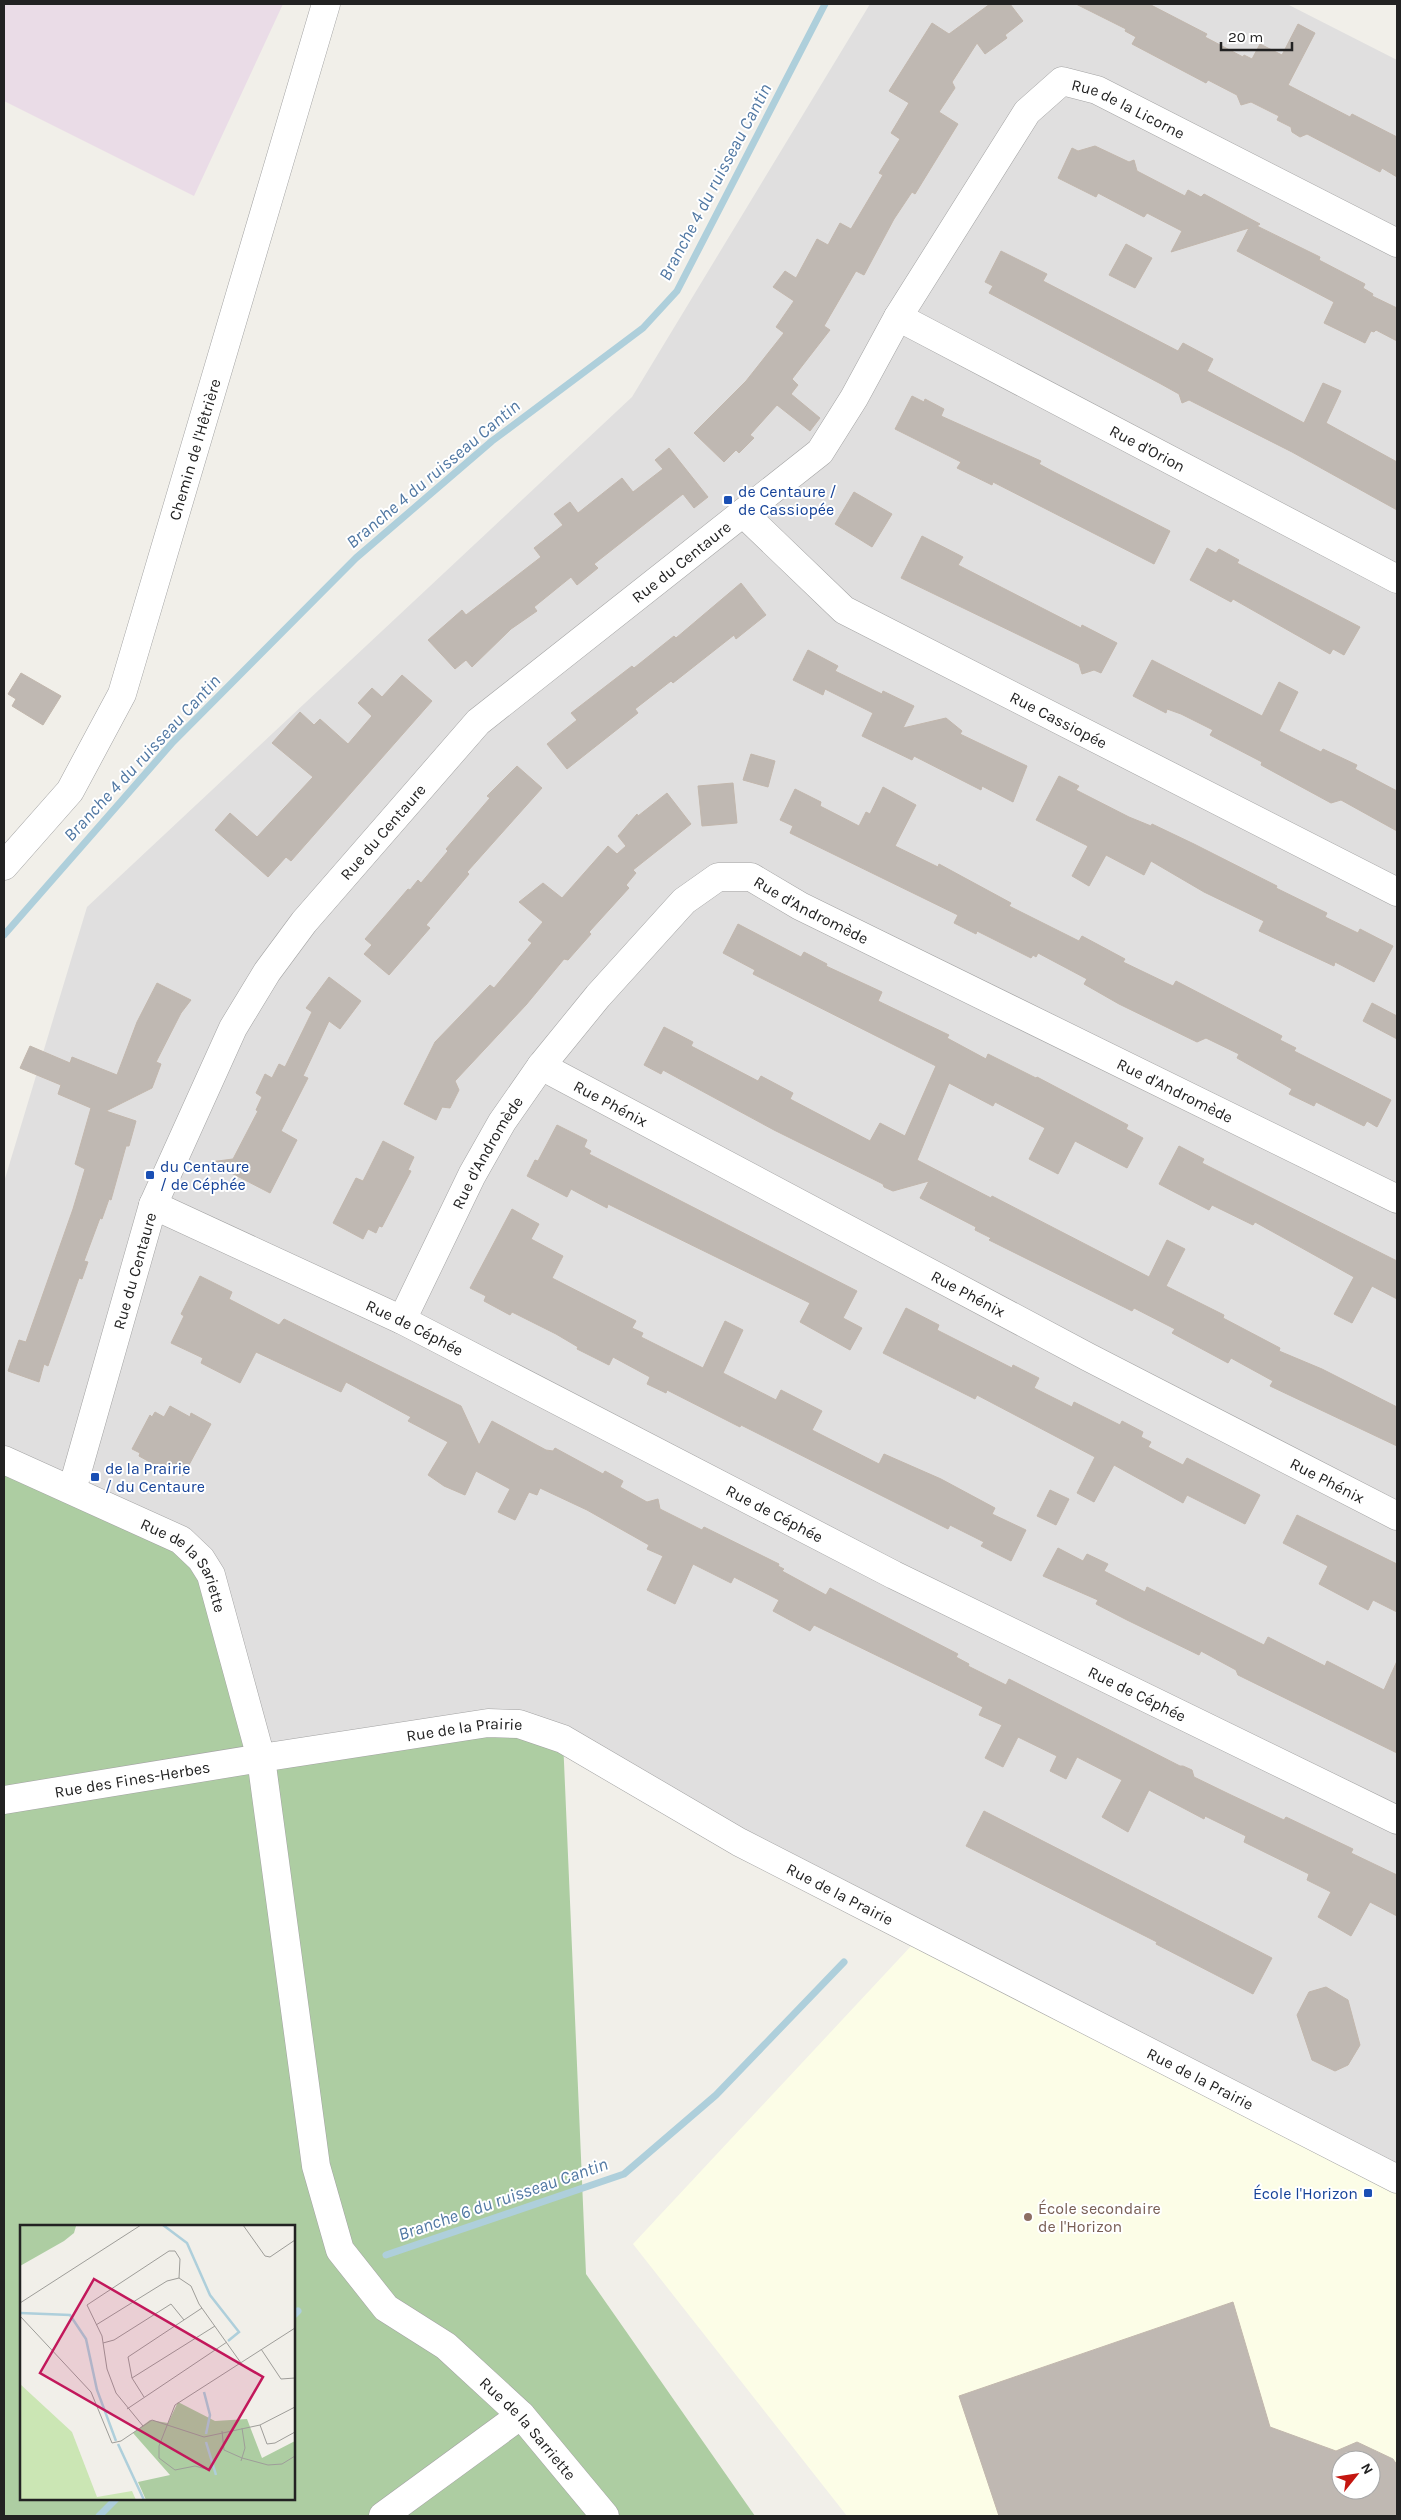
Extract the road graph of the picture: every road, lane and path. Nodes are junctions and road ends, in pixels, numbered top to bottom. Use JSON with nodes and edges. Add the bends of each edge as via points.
{"nodes":[{"id":1,"x":326,"y":4,"type":"edge"},
{"id":2,"x":1397,"y":242,"type":"edge"},
{"id":3,"x":898,"y":317,"type":"junction"},
{"id":4,"x":743,"y":513,"type":"junction"},
{"id":5,"x":1397,"y":579,"type":"edge"},
{"id":6,"x":4,"y":866,"type":"edge"},
{"id":7,"x":1397,"y":892,"type":"edge"},
{"id":8,"x":541,"y":1066,"type":"junction"},
{"id":9,"x":1397,"y":1198,"type":"edge"},
{"id":10,"x":153,"y":1205,"type":"junction"},
{"id":11,"x":402,"y":1320,"type":"junction"},
{"id":12,"x":4,"y":1460,"type":"edge"},
{"id":13,"x":72,"y":1490,"type":"junction"},
{"id":14,"x":1397,"y":1516,"type":"edge"},
{"id":15,"x":261,"y":1758,"type":"junction"},
{"id":16,"x":4,"y":1800,"type":"edge"},
{"id":17,"x":1397,"y":1820,"type":"edge"},
{"id":18,"x":1397,"y":2179,"type":"edge"},
{"id":19,"x":446,"y":2346,"type":"joint"},
{"id":20,"x":521,"y":2415,"type":"junction"},
{"id":21,"x":384,"y":2516,"type":"edge"},
{"id":22,"x":605,"y":2516,"type":"edge"}],
"edges":[{"from":1,"to":6,"type":"street","name":"Chemin de l'Hêtrière","via":[[122,694],[70,792]]},
{"from":2,"to":3,"type":"street","name":"Rue de la Licorne","via":[[1097,90],[1062,81],[1027,112]]},
{"from":3,"to":4,"type":"street","name":"Rue du Centaure","via":[[820,452]]},
{"from":3,"to":5,"type":"street","name":"Rue d'Orion"},
{"from":4,"to":7,"type":"street","name":"Rue Cassiopée","via":[[844,610]]},
{"from":4,"to":10,"type":"street","name":"Rue du Centaure","via":[[478,722],[304,922],[266,972],[233,1028]]},
{"from":8,"to":9,"type":"street","name":"Rue d'Andromède","via":[[598,996],[684,901],[718,877],[751,877],[800,906]]},
{"from":8,"to":11,"type":"street","name":"Rue d'Andromède","via":[[502,1122],[472,1174]]},
{"from":8,"to":14,"type":"street","name":"Rue Phénix","via":[[1088,1357]]},
{"from":10,"to":11,"type":"street","name":"Rue de Céphée"},
{"from":10,"to":13,"type":"street","name":"Rue du Centaure"},
{"from":11,"to":17,"type":"street","name":"Rue de Céphée","via":[[894,1575]]},
{"from":12,"to":13,"type":"street","name":"Rue de la Sariette"},
{"from":13,"to":15,"type":"street","name":"Rue de la Sariette","via":[[181,1540],[201,1560],[211,1575]]},
{"from":15,"to":16,"type":"street","name":"Rue des Fines-Herbes"},
{"from":15,"to":18,"type":"street","name":"Rue de la Prairie","via":[[488,1723],[519,1724],[563,1739],[738,1842]]},
{"from":15,"to":19,"type":"street","name":"Rue de la Sariette","via":[[316,2166],[340,2250],[386,2308]]},
{"from":19,"to":20,"type":"street","name":"Rue de la Sarriette"},
{"from":20,"to":21,"type":"street"},
{"from":20,"to":22,"type":"street","name":"Rue de la Sarriette"}]}
